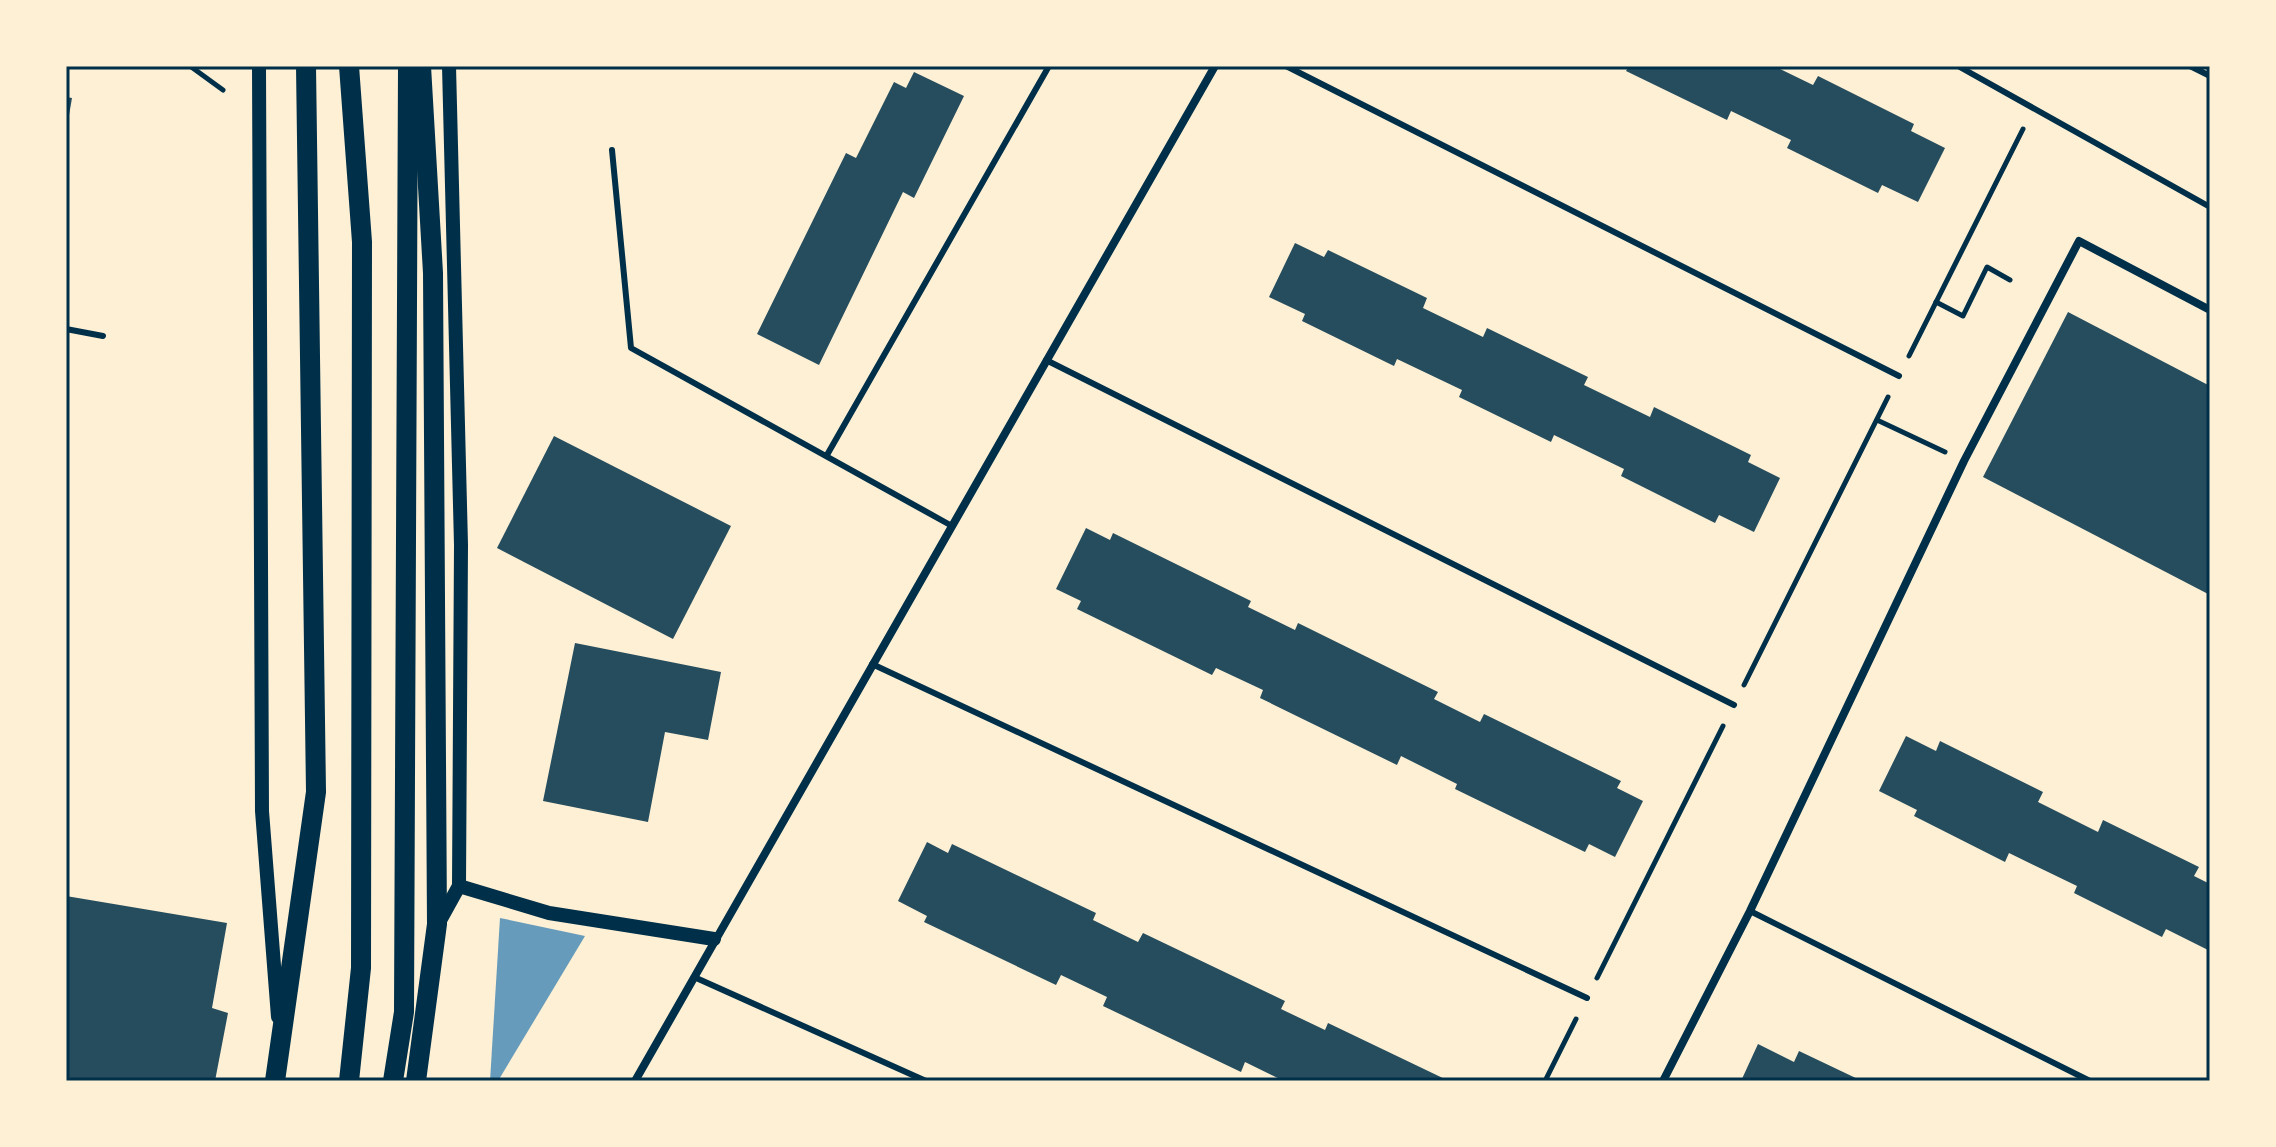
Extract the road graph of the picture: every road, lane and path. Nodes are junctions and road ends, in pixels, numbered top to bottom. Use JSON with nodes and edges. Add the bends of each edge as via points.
{"nodes":[{"id":1,"x":190,"y":66,"type":"edge"},
{"id":2,"x":259,"y":66,"type":"edge"},
{"id":3,"x":306,"y":66,"type":"edge"},
{"id":4,"x":349,"y":66,"type":"edge"},
{"id":5,"x":408,"y":66,"type":"edge"},
{"id":6,"x":421,"y":66,"type":"edge"},
{"id":7,"x":449,"y":66,"type":"edge"},
{"id":8,"x":1049,"y":66,"type":"edge"},
{"id":9,"x":1215,"y":66,"type":"edge"},
{"id":10,"x":1286,"y":66,"type":"edge"},
{"id":11,"x":1958,"y":66,"type":"edge"},
{"id":12,"x":2190,"y":66,"type":"edge"},
{"id":13,"x":2210,"y":76,"type":"edge"},
{"id":14,"x":223,"y":90,"type":"dead end"},
{"id":15,"x":2034,"y":107,"type":"junction"},
{"id":16,"x":612,"y":150,"type":"dead end"},
{"id":17,"x":2210,"y":207,"type":"edge"},
{"id":18,"x":2010,"y":280,"type":"dead end"},
{"id":19,"x":1936,"y":302,"type":"junction"},
{"id":20,"x":2210,"y":310,"type":"edge"},
{"id":21,"x":66,"y":329,"type":"edge"},
{"id":22,"x":103,"y":336,"type":"dead end"},
{"id":23,"x":1046,"y":360,"type":"junction"},
{"id":24,"x":1899,"y":376,"type":"junction"},
{"id":25,"x":1877,"y":420,"type":"junction"},
{"id":26,"x":827,"y":455,"type":"junction"},
{"id":27,"x":1964,"y":461,"type":"junction"},
{"id":28,"x":952,"y":526,"type":"junction"},
{"id":29,"x":872,"y":664,"type":"junction"},
{"id":30,"x":1734,"y":705,"type":"junction"},
{"id":31,"x":459,"y":886,"type":"junction"},
{"id":32,"x":1750,"y":911,"type":"junction"},
{"id":33,"x":437,"y":924,"type":"junction"},
{"id":34,"x":714,"y":939,"type":"junction"},
{"id":35,"x":694,"y":977,"type":"junction"},
{"id":36,"x":1587,"y":998,"type":"junction"},
{"id":37,"x":280,"y":1044,"type":"junction"},
{"id":38,"x":275,"y":1081,"type":"edge"},
{"id":39,"x":349,"y":1081,"type":"edge"},
{"id":40,"x":393,"y":1081,"type":"edge"},
{"id":41,"x":416,"y":1081,"type":"edge"},
{"id":42,"x":635,"y":1081,"type":"edge"},
{"id":43,"x":926,"y":1081,"type":"edge"},
{"id":44,"x":1545,"y":1081,"type":"edge"},
{"id":45,"x":1663,"y":1081,"type":"edge"},
{"id":46,"x":2090,"y":1081,"type":"edge"}],
"edges":[{"from":1,"to":14,"type":"path"},
{"from":2,"to":37,"type":"street","via":[[262,811]]},
{"from":3,"to":37,"type":"main road","via":[[316,792]]},
{"from":4,"to":39,"type":"main road","via":[[362,273],[361,968]]},
{"from":5,"to":40,"type":"main road","via":[[404,1012]]},
{"from":6,"to":33,"type":"main road","via":[[433,273]]},
{"from":7,"to":31,"type":"street","via":[[461,545]]},
{"from":8,"to":26,"type":"lane"},
{"from":9,"to":23,"type":"street"},
{"from":10,"to":24,"type":"lane"},
{"from":11,"to":15,"type":"lane"},
{"from":12,"to":13,"type":"lane"},
{"from":15,"to":17,"type":"lane"},
{"from":15,"to":19,"type":"path"},
{"from":16,"to":26,"type":"lane","via":[[631,348]]},
{"from":18,"to":19,"type":"path","via":[[1987,267],[1963,316]]},
{"from":19,"to":24,"type":"path"},
{"from":20,"to":27,"type":"street","via":[[2079,241]]},
{"from":21,"to":22,"type":"lane"},
{"from":23,"to":28,"type":"street"},
{"from":23,"to":30,"type":"lane"},
{"from":24,"to":25,"type":"path"},
{"from":25,"to":27,"type":"path"},
{"from":25,"to":30,"type":"path"},
{"from":26,"to":28,"type":"lane"},
{"from":27,"to":32,"type":"street"},
{"from":28,"to":29,"type":"street"},
{"from":29,"to":34,"type":"street"},
{"from":29,"to":36,"type":"lane"},
{"from":30,"to":36,"type":"path"},
{"from":31,"to":33,"type":"street"},
{"from":31,"to":34,"type":"street","via":[[549,913]]},
{"from":32,"to":45,"type":"street"},
{"from":32,"to":46,"type":"lane"},
{"from":33,"to":41,"type":"main road"},
{"from":34,"to":35,"type":"street"},
{"from":35,"to":42,"type":"street"},
{"from":35,"to":43,"type":"lane"},
{"from":36,"to":44,"type":"path"},
{"from":37,"to":38,"type":"main road"}]}
